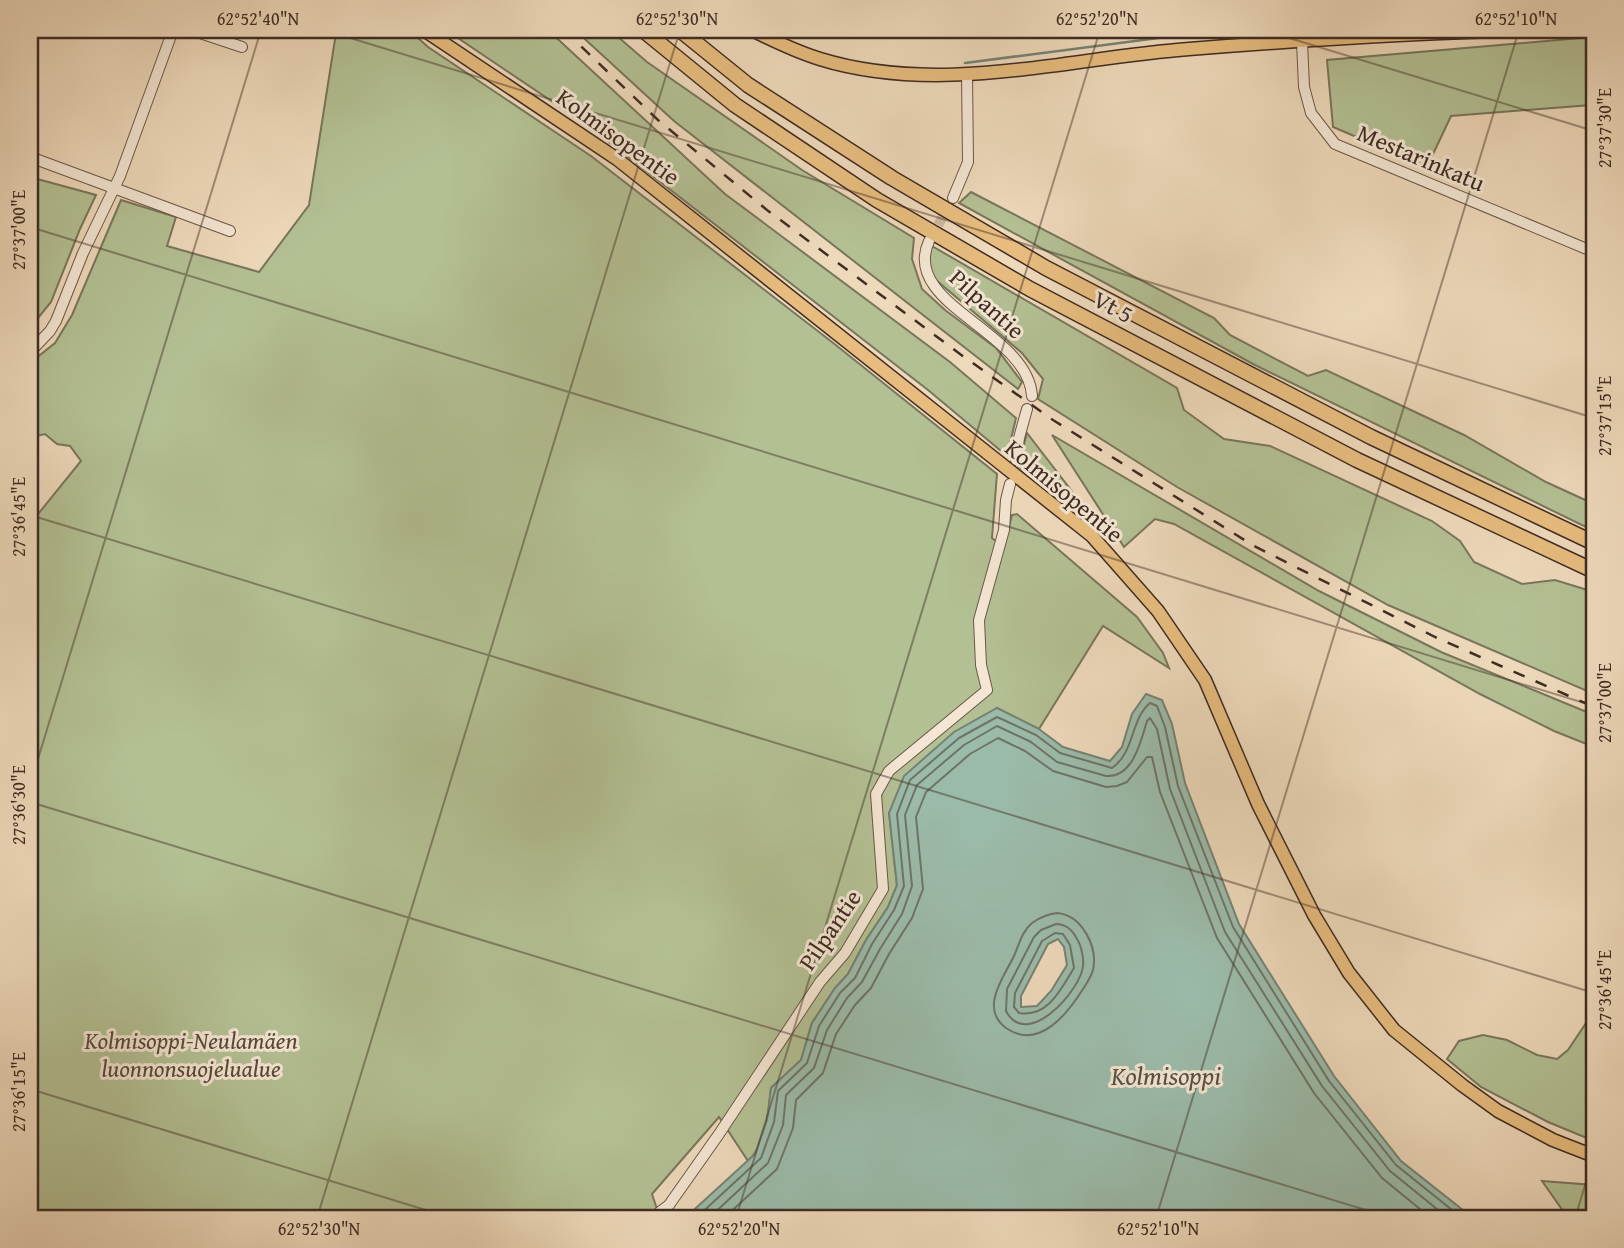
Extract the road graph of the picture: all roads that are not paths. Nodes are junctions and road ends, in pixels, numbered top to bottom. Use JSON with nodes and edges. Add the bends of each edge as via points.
{"nodes":[{"id":1,"x":173,"y":30,"type":"edge"},
{"id":2,"x":191,"y":30,"type":"edge"},
{"id":3,"x":424,"y":30,"type":"edge"},
{"id":4,"x":643,"y":30,"type":"edge"},
{"id":5,"x":680,"y":30,"type":"edge"},
{"id":6,"x":752,"y":30,"type":"edge"},
{"id":7,"x":1528,"y":30,"type":"edge"},
{"id":8,"x":1302,"y":42,"type":"junction"},
{"id":9,"x":242,"y":47,"type":"dead end"},
{"id":10,"x":967,"y":74,"type":"junction"},
{"id":11,"x":30,"y":157,"type":"edge"},
{"id":12,"x":114,"y":190,"type":"junction"},
{"id":13,"x":953,"y":198,"type":"tunnel mouth"},
{"id":14,"x":230,"y":231,"type":"dead end"},
{"id":15,"x":929,"y":241,"type":"tunnel mouth"},
{"id":16,"x":1594,"y":252,"type":"edge"},
{"id":17,"x":30,"y":352,"type":"edge"},
{"id":18,"x":1032,"y":396,"type":"dead end"},
{"id":19,"x":1027,"y":409,"type":"dead end"},
{"id":20,"x":1016,"y":460,"type":"dead end"},
{"id":21,"x":1010,"y":484,"type":"dead end"},
{"id":22,"x":1594,"y":543,"type":"edge"},
{"id":23,"x":1594,"y":571,"type":"edge"},
{"id":24,"x":1594,"y":1156,"type":"edge"},
{"id":25,"x":652,"y":1218,"type":"edge"}],
"edges":[{"from":1,"to":12,"type":"street"},
{"from":2,"to":9,"type":"street"},
{"from":3,"to":24,"type":"main road","name":"Kolmisopentie","via":[[617,159],[1092,536],[1158,611],[1205,680],[1258,804],[1314,915],[1349,974],[1394,1030],[1498,1111]]},
{"from":4,"to":23,"type":"highway","name":"Vt 5","via":[[746,113],[877,200],[1030,289],[1357,460]]},
{"from":5,"to":22,"type":"highway","name":"Vt 5","via":[[748,85],[1046,268],[1371,437]]},
{"from":6,"to":10,"type":"main road","via":[[794,50],[847,66]]},
{"from":7,"to":8,"type":"main road"},
{"from":8,"to":10,"type":"main road","via":[[1186,49]]},
{"from":8,"to":16,"type":"street","name":"Mestarinkatu","via":[[1304,87],[1311,113],[1335,144]]},
{"from":10,"to":13,"type":"street","via":[[968,162]]},
{"from":11,"to":12,"type":"street"},
{"from":12,"to":14,"type":"street"},
{"from":12,"to":17,"type":"street","via":[[56,321]]},
{"from":15,"to":18,"type":"street","name":"Pilpantie","via":[[923,253],[925,274],[942,296],[1016,359]]},
{"from":19,"to":20,"type":"street"},
{"from":21,"to":25,"type":"street","name":"Pilpantie","via":[[1004,530],[979,620],[987,690],[889,771],[876,794],[883,889],[845,953],[820,982],[669,1205]]}]}
